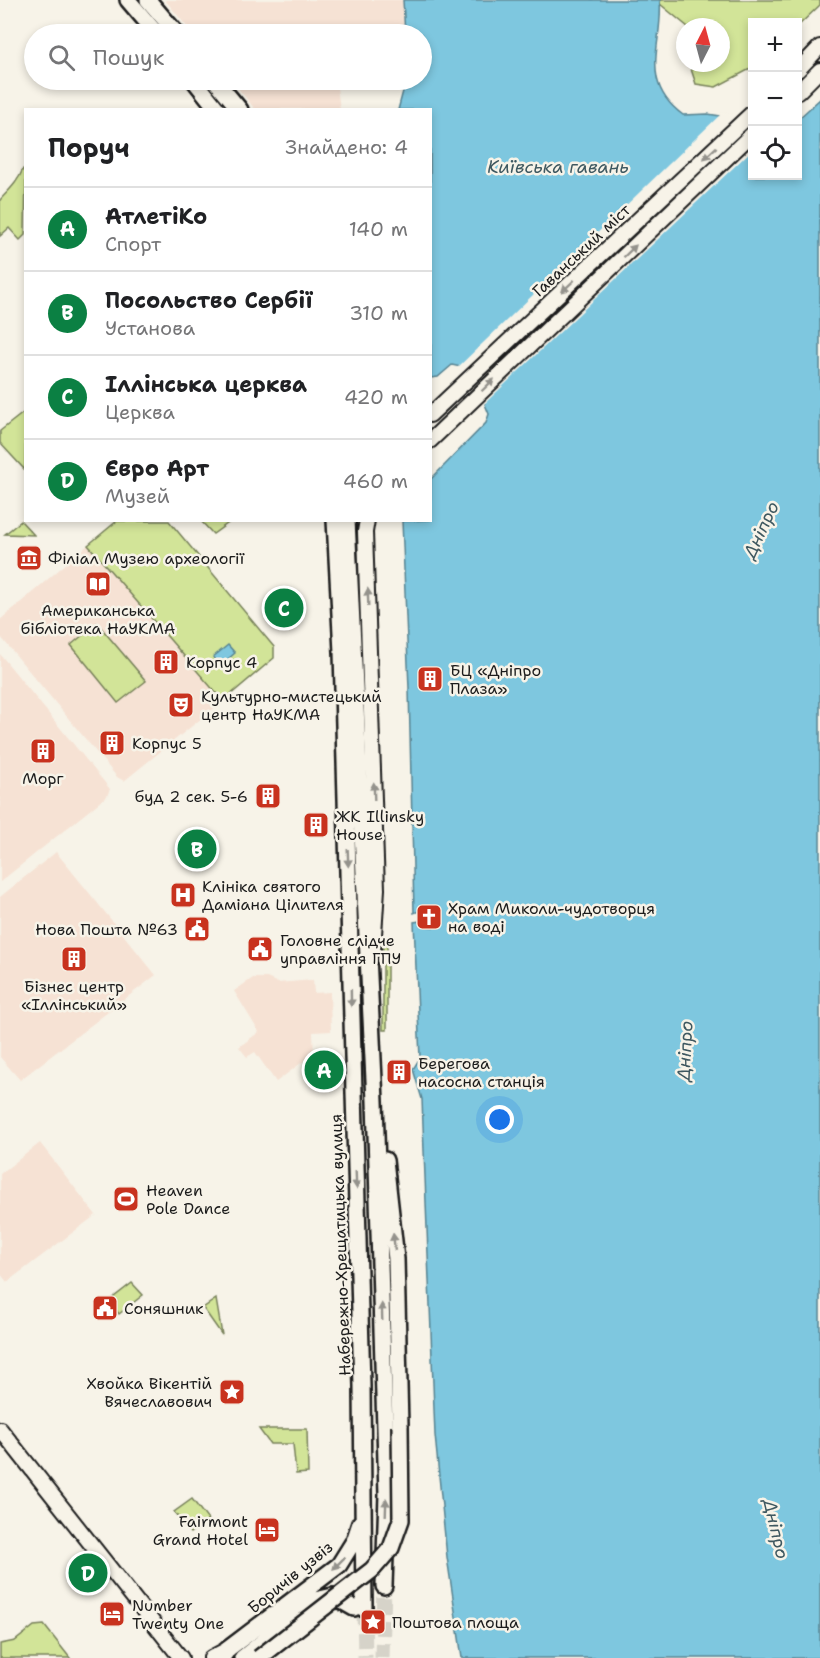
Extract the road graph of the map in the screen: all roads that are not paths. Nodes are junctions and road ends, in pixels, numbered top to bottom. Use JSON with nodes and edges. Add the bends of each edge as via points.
{"nodes":[{"id":1,"x":129,"y":0,"type":"edge"},
{"id":2,"x":148,"y":0,"type":"edge"},
{"id":3,"x":149,"y":24,"type":"edge"},
{"id":4,"x":168,"y":24,"type":"edge"},
{"id":5,"x":820,"y":47,"type":"edge"},
{"id":6,"x":802,"y":66,"type":"edge"},
{"id":7,"x":820,"y":70,"type":"edge"},
{"id":8,"x":802,"y":88,"type":"edge"},
{"id":9,"x":202,"y":90,"type":"edge"},
{"id":10,"x":223,"y":90,"type":"edge"},
{"id":11,"x":216,"y":108,"type":"edge"},
{"id":12,"x":238,"y":108,"type":"edge"},
{"id":13,"x":748,"y":118,"type":"edge"},
{"id":14,"x":748,"y":139,"type":"edge"},
{"id":15,"x":432,"y":414,"type":"edge"},
{"id":16,"x":432,"y":439,"type":"edge"},
{"id":17,"x":335,"y":522,"type":"edge"},
{"id":18,"x":340,"y":522,"type":"edge"},
{"id":19,"x":347,"y":522,"type":"edge"},
{"id":20,"x":367,"y":522,"type":"edge"},
{"id":21,"x":336,"y":537,"type":"junction"},
{"id":22,"x":370,"y":997,"type":"junction"},
{"id":23,"x":375,"y":1101,"type":"junction"},
{"id":24,"x":0,"y":1429,"type":"edge"},
{"id":25,"x":364,"y":1512,"type":"junction"},
{"id":26,"x":384,"y":1586,"type":"tunnel mouth"},
{"id":27,"x":225,"y":1653,"type":"edge"},
{"id":28,"x":181,"y":1658,"type":"edge"},
{"id":29,"x":211,"y":1658,"type":"edge"},
{"id":30,"x":242,"y":1658,"type":"edge"},
{"id":31,"x":259,"y":1658,"type":"edge"}],
"edges":[{"from":1,"to":3,"type":"main road"},
{"from":2,"to":4,"type":"main road"},
{"from":5,"to":6,"type":"main road"},
{"from":7,"to":8,"type":"main road"},
{"from":9,"to":11,"type":"main road"},
{"from":10,"to":12,"type":"main road"},
{"from":13,"to":15,"type":"main road","name":"Гаванський міст","one_way":true},
{"from":16,"to":14,"type":"main road","name":"Гаванський міст","one_way":true},
{"from":17,"to":21,"type":"main road","name":"Набережно-Хрещатицька вулиця"},
{"from":18,"to":21,"type":"main road"},
{"from":19,"to":22,"type":"main road"},
{"from":22,"to":20,"type":"main road","one_way":true,"via":[[377,889]]},
{"from":21,"to":25,"type":"main road","name":"Набережно-Хрещатицька вулиця","one_way":true},
{"from":22,"to":23,"type":"main road"},
{"from":26,"to":23,"type":"main road","one_way":true,"via":[[387,1494]]},
{"from":31,"to":23,"type":"main road","one_way":true,"bridge":true,"via":[[372,1570],[386,1555],[401,1520],[396,1259]]},
{"from":24,"to":28,"type":"main road"},
{"from":25,"to":27,"type":"main road","name":"Боричів узвіз","one_way":true,"via":[[354,1541],[339,1565]]},
{"from":25,"to":30,"type":"main road","name":"Набережно-Хрещатицька вулиця","via":[[359,1609],[333,1596],[315,1600]]},
{"from":27,"to":29,"type":"main road"}]}
